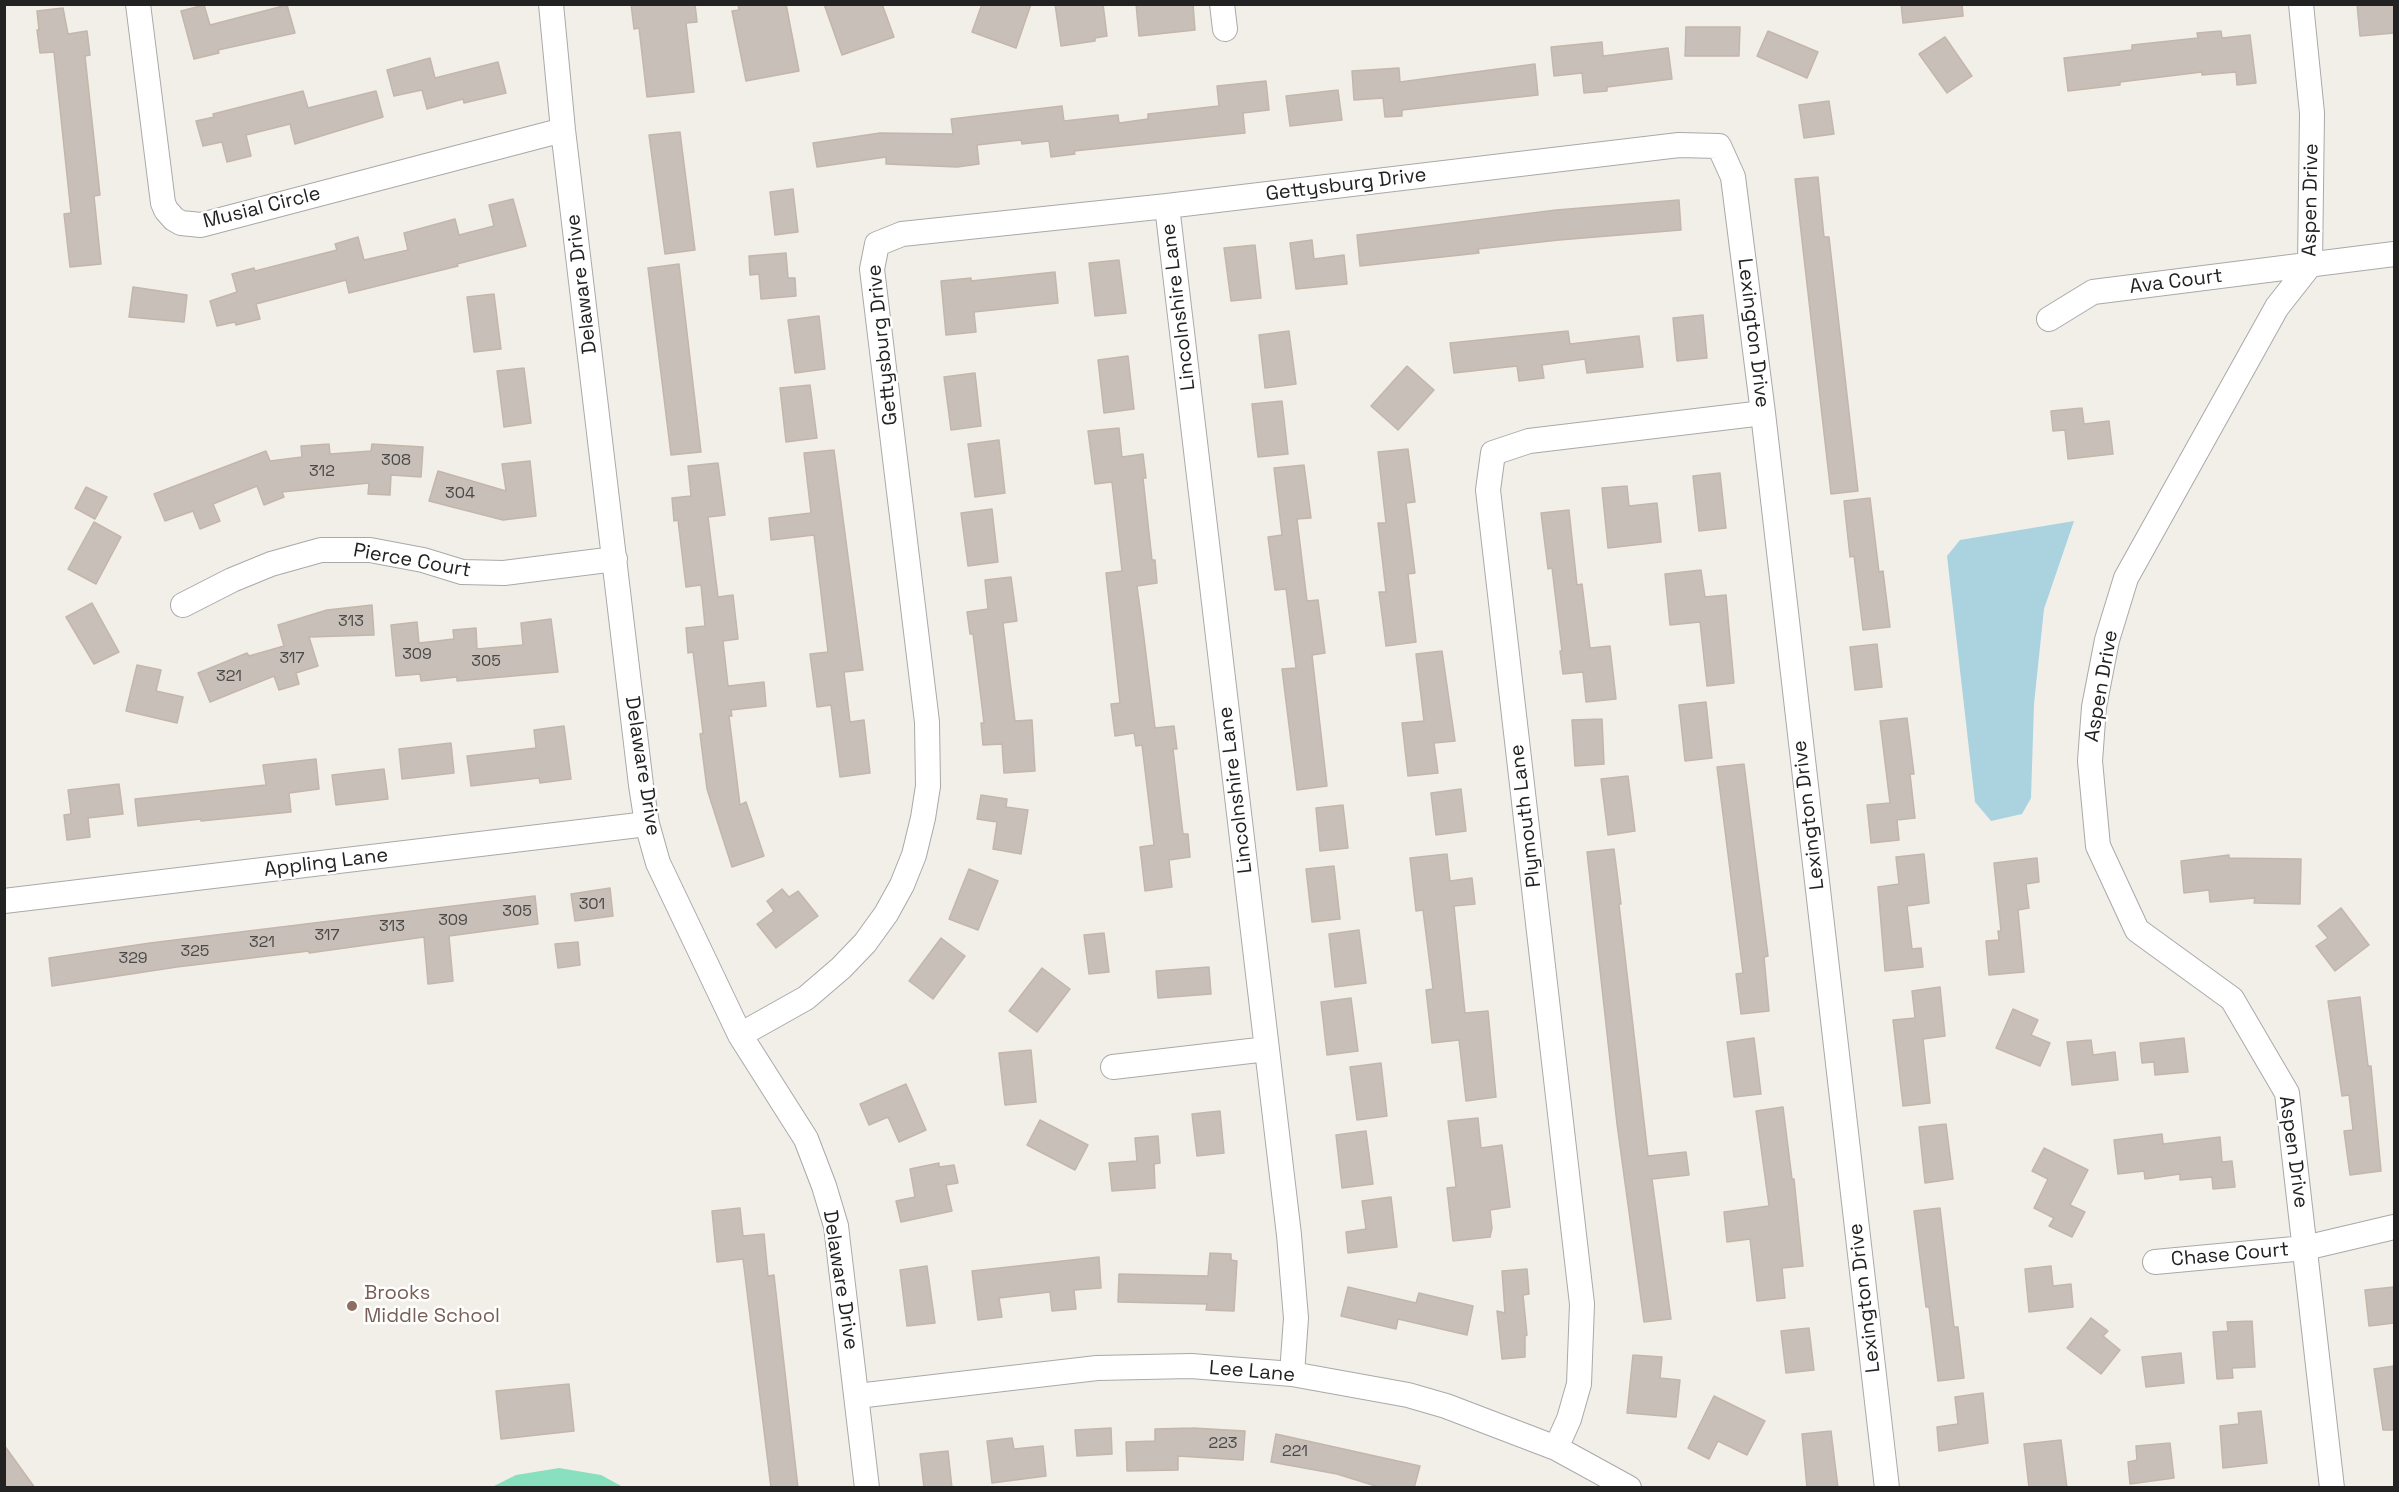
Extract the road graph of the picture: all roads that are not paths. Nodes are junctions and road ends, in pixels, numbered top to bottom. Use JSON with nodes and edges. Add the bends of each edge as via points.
{"nodes":[{"id":1,"x":138,"y":4,"type":"edge"},
{"id":2,"x":551,"y":4,"type":"edge"},
{"id":3,"x":1222,"y":4,"type":"edge"},
{"id":4,"x":2301,"y":4,"type":"edge"},
{"id":5,"x":1225,"y":29,"type":"dead end"},
{"id":6,"x":563,"y":130,"type":"junction"},
{"id":7,"x":1719,"y":146,"type":"joint"},
{"id":8,"x":1167,"y":206,"type":"junction"},
{"id":9,"x":2394,"y":254,"type":"edge"},
{"id":10,"x":2310,"y":265,"type":"junction"},
{"id":11,"x":2049,"y":319,"type":"dead end"},
{"id":12,"x":1763,"y":413,"type":"junction"},
{"id":13,"x":615,"y":559,"type":"junction"},
{"id":14,"x":183,"y":605,"type":"dead end"},
{"id":15,"x":647,"y":824,"type":"junction"},
{"id":16,"x":4,"y":902,"type":"edge"},
{"id":17,"x":740,"y":1035,"type":"junction"},
{"id":18,"x":1267,"y":1049,"type":"junction"},
{"id":19,"x":1113,"y":1066,"type":"dead end"},
{"id":20,"x":2394,"y":1227,"type":"edge"},
{"id":21,"x":2305,"y":1248,"type":"junction"},
{"id":22,"x":2155,"y":1262,"type":"dead end"},
{"id":23,"x":1292,"y":1374,"type":"junction"},
{"id":24,"x":857,"y":1396,"type":"junction"},
{"id":25,"x":1556,"y":1448,"type":"junction"},
{"id":26,"x":867,"y":1488,"type":"edge"},
{"id":27,"x":1629,"y":1488,"type":"edge"},
{"id":28,"x":1887,"y":1488,"type":"edge"},
{"id":29,"x":2332,"y":1488,"type":"edge"}],
"edges":[{"from":1,"to":6,"type":"street","name":"Musial Circle","via":[[162,196],[166,210],[182,223],[201,225]]},
{"from":2,"to":6,"type":"street","name":"Delaware Drive"},
{"from":3,"to":5,"type":"street"},
{"from":4,"to":10,"type":"street","name":"Aspen Drive","via":[[2313,113]]},
{"from":6,"to":13,"type":"street","name":"Delaware Drive"},
{"from":7,"to":8,"type":"street","name":"Gettysburg Drive","via":[[1679,145]]},
{"from":7,"to":12,"type":"street","name":"Lexington Drive","via":[[1733,177]]},
{"from":8,"to":17,"type":"street","name":"Gettysburg Drive","via":[[902,234],[877,244],[872,269],[927,722],[928,786],[923,818],[902,885],[866,943],[806,998]]},
{"from":8,"to":18,"type":"street","name":"Lincolnshire Lane"},
{"from":9,"to":10,"type":"street","name":"Ava Court"},
{"from":10,"to":11,"type":"street","name":"Ava Court","via":[[2094,292]]},
{"from":10,"to":21,"type":"street","name":"Aspen Drive","via":[[2277,307],[2126,578],[2096,696],[2090,761],[2097,846],[2137,930],[2232,999],[2288,1093]]},
{"from":12,"to":25,"type":"street","name":"Plymouth Lane","via":[[1530,441],[1492,453],[1488,490],[1582,1304],[1580,1384]]},
{"from":12,"to":28,"type":"street","name":"Lexington Drive"},
{"from":13,"to":14,"type":"street","name":"Pierce Court","via":[[504,573],[462,572],[370,550],[321,550],[261,568]]},
{"from":13,"to":15,"type":"street","name":"Delaware Drive"},
{"from":15,"to":16,"type":"street","name":"Appling Lane"},
{"from":15,"to":17,"type":"street","name":"Delaware Drive","via":[[658,863]]},
{"from":17,"to":24,"type":"street","name":"Delaware Drive","via":[[806,1139],[824,1186],[836,1226]]},
{"from":18,"to":19,"type":"street"},
{"from":18,"to":23,"type":"street","name":"Lincolnshire Lane","via":[[1294,1280]]},
{"from":20,"to":21,"type":"street","name":"Chase Court"},
{"from":21,"to":22,"type":"street","name":"Chase Court"},
{"from":21,"to":29,"type":"street","name":"Aspen Drive"},
{"from":23,"to":24,"type":"street","name":"Lee Lane","via":[[1191,1366],[1097,1368]]},
{"from":23,"to":25,"type":"street","name":"Lee Lane","via":[[1408,1395]]},
{"from":24,"to":26,"type":"street","name":"Delaware Drive"},
{"from":25,"to":27,"type":"street","name":"Lee Lane"}]}
